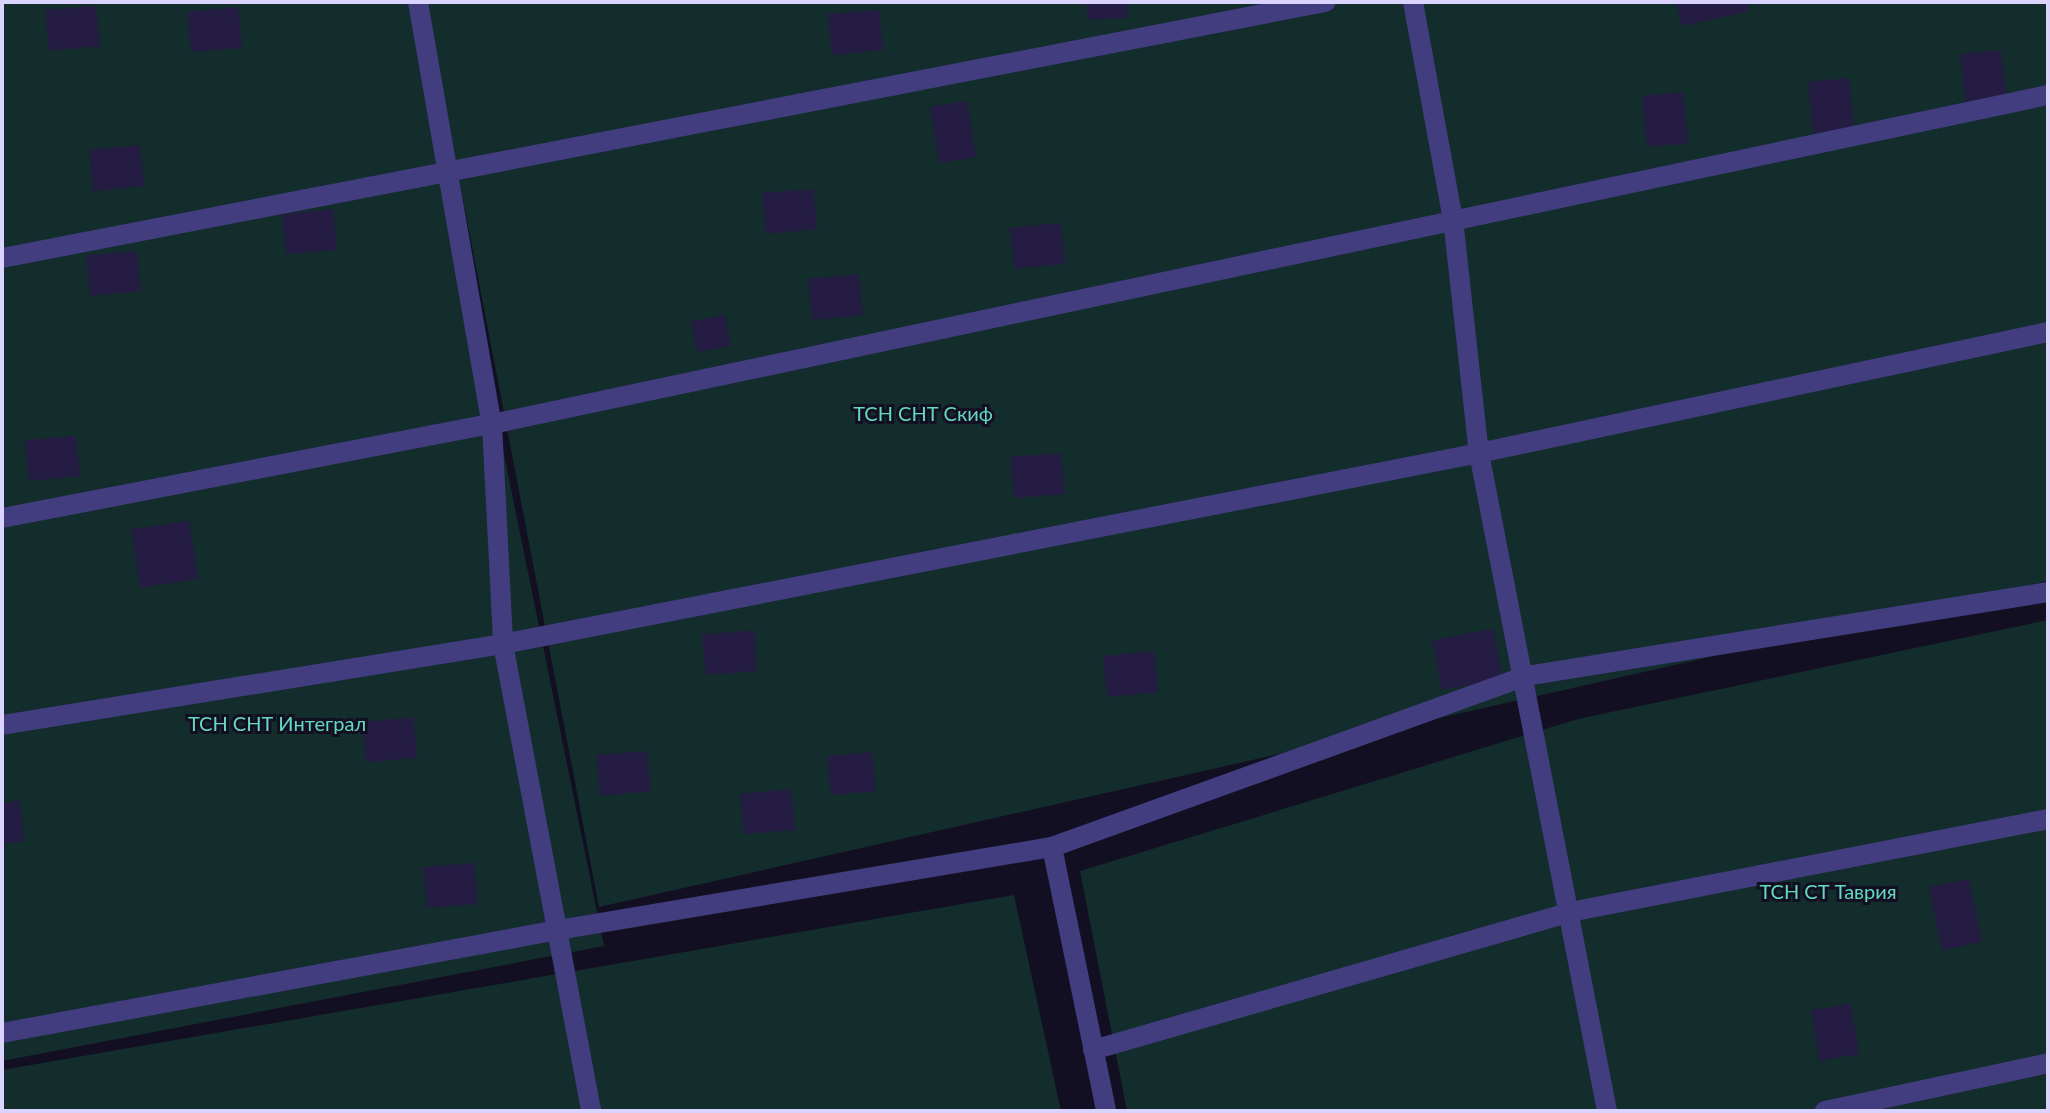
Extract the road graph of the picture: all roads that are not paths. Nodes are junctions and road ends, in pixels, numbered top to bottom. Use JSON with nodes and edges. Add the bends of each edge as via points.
{"nodes":[{"id":1,"x":418,"y":2,"type":"edge"},
{"id":2,"x":1325,"y":2,"type":"edge"},
{"id":3,"x":1413,"y":2,"type":"edge"},
{"id":4,"x":2048,"y":95,"type":"edge"},
{"id":5,"x":447,"y":169,"type":"junction"},
{"id":6,"x":1453,"y":219,"type":"junction"},
{"id":7,"x":2,"y":258,"type":"edge"},
{"id":8,"x":2048,"y":332,"type":"edge"},
{"id":9,"x":492,"y":424,"type":"junction"},
{"id":10,"x":1479,"y":453,"type":"junction"},
{"id":11,"x":2,"y":518,"type":"edge"},
{"id":12,"x":2048,"y":592,"type":"edge"},
{"id":13,"x":503,"y":644,"type":"junction"},
{"id":14,"x":1526,"y":676,"type":"junction"},
{"id":15,"x":2,"y":725,"type":"edge"},
{"id":16,"x":2048,"y":819,"type":"edge"},
{"id":17,"x":1052,"y":847,"type":"junction"},
{"id":18,"x":1570,"y":912,"type":"junction"},
{"id":19,"x":558,"y":930,"type":"junction"},
{"id":20,"x":2,"y":1033,"type":"edge"},
{"id":21,"x":1093,"y":1050,"type":"junction"},
{"id":22,"x":2048,"y":1063,"type":"edge"},
{"id":23,"x":591,"y":1111,"type":"edge"},
{"id":24,"x":1106,"y":1111,"type":"edge"},
{"id":25,"x":1607,"y":1111,"type":"edge"},
{"id":26,"x":1825,"y":1111,"type":"edge"}],
"edges":[{"from":1,"to":5,"type":"street"},
{"from":2,"to":5,"type":"street"},
{"from":3,"to":6,"type":"street"},
{"from":4,"to":6,"type":"street"},
{"from":5,"to":7,"type":"street"},
{"from":5,"to":9,"type":"street"},
{"from":6,"to":9,"type":"street"},
{"from":6,"to":10,"type":"street"},
{"from":8,"to":10,"type":"street"},
{"from":9,"to":11,"type":"street"},
{"from":9,"to":13,"type":"street"},
{"from":10,"to":13,"type":"street"},
{"from":10,"to":14,"type":"street"},
{"from":12,"to":14,"type":"street"},
{"from":13,"to":15,"type":"street"},
{"from":13,"to":19,"type":"street"},
{"from":14,"to":17,"type":"street"},
{"from":14,"to":18,"type":"street"},
{"from":16,"to":18,"type":"street"},
{"from":17,"to":19,"type":"street"},
{"from":17,"to":21,"type":"street"},
{"from":18,"to":21,"type":"street"},
{"from":18,"to":25,"type":"street"},
{"from":19,"to":20,"type":"street"},
{"from":19,"to":23,"type":"street"},
{"from":21,"to":24,"type":"street"},
{"from":22,"to":26,"type":"street"}]}
